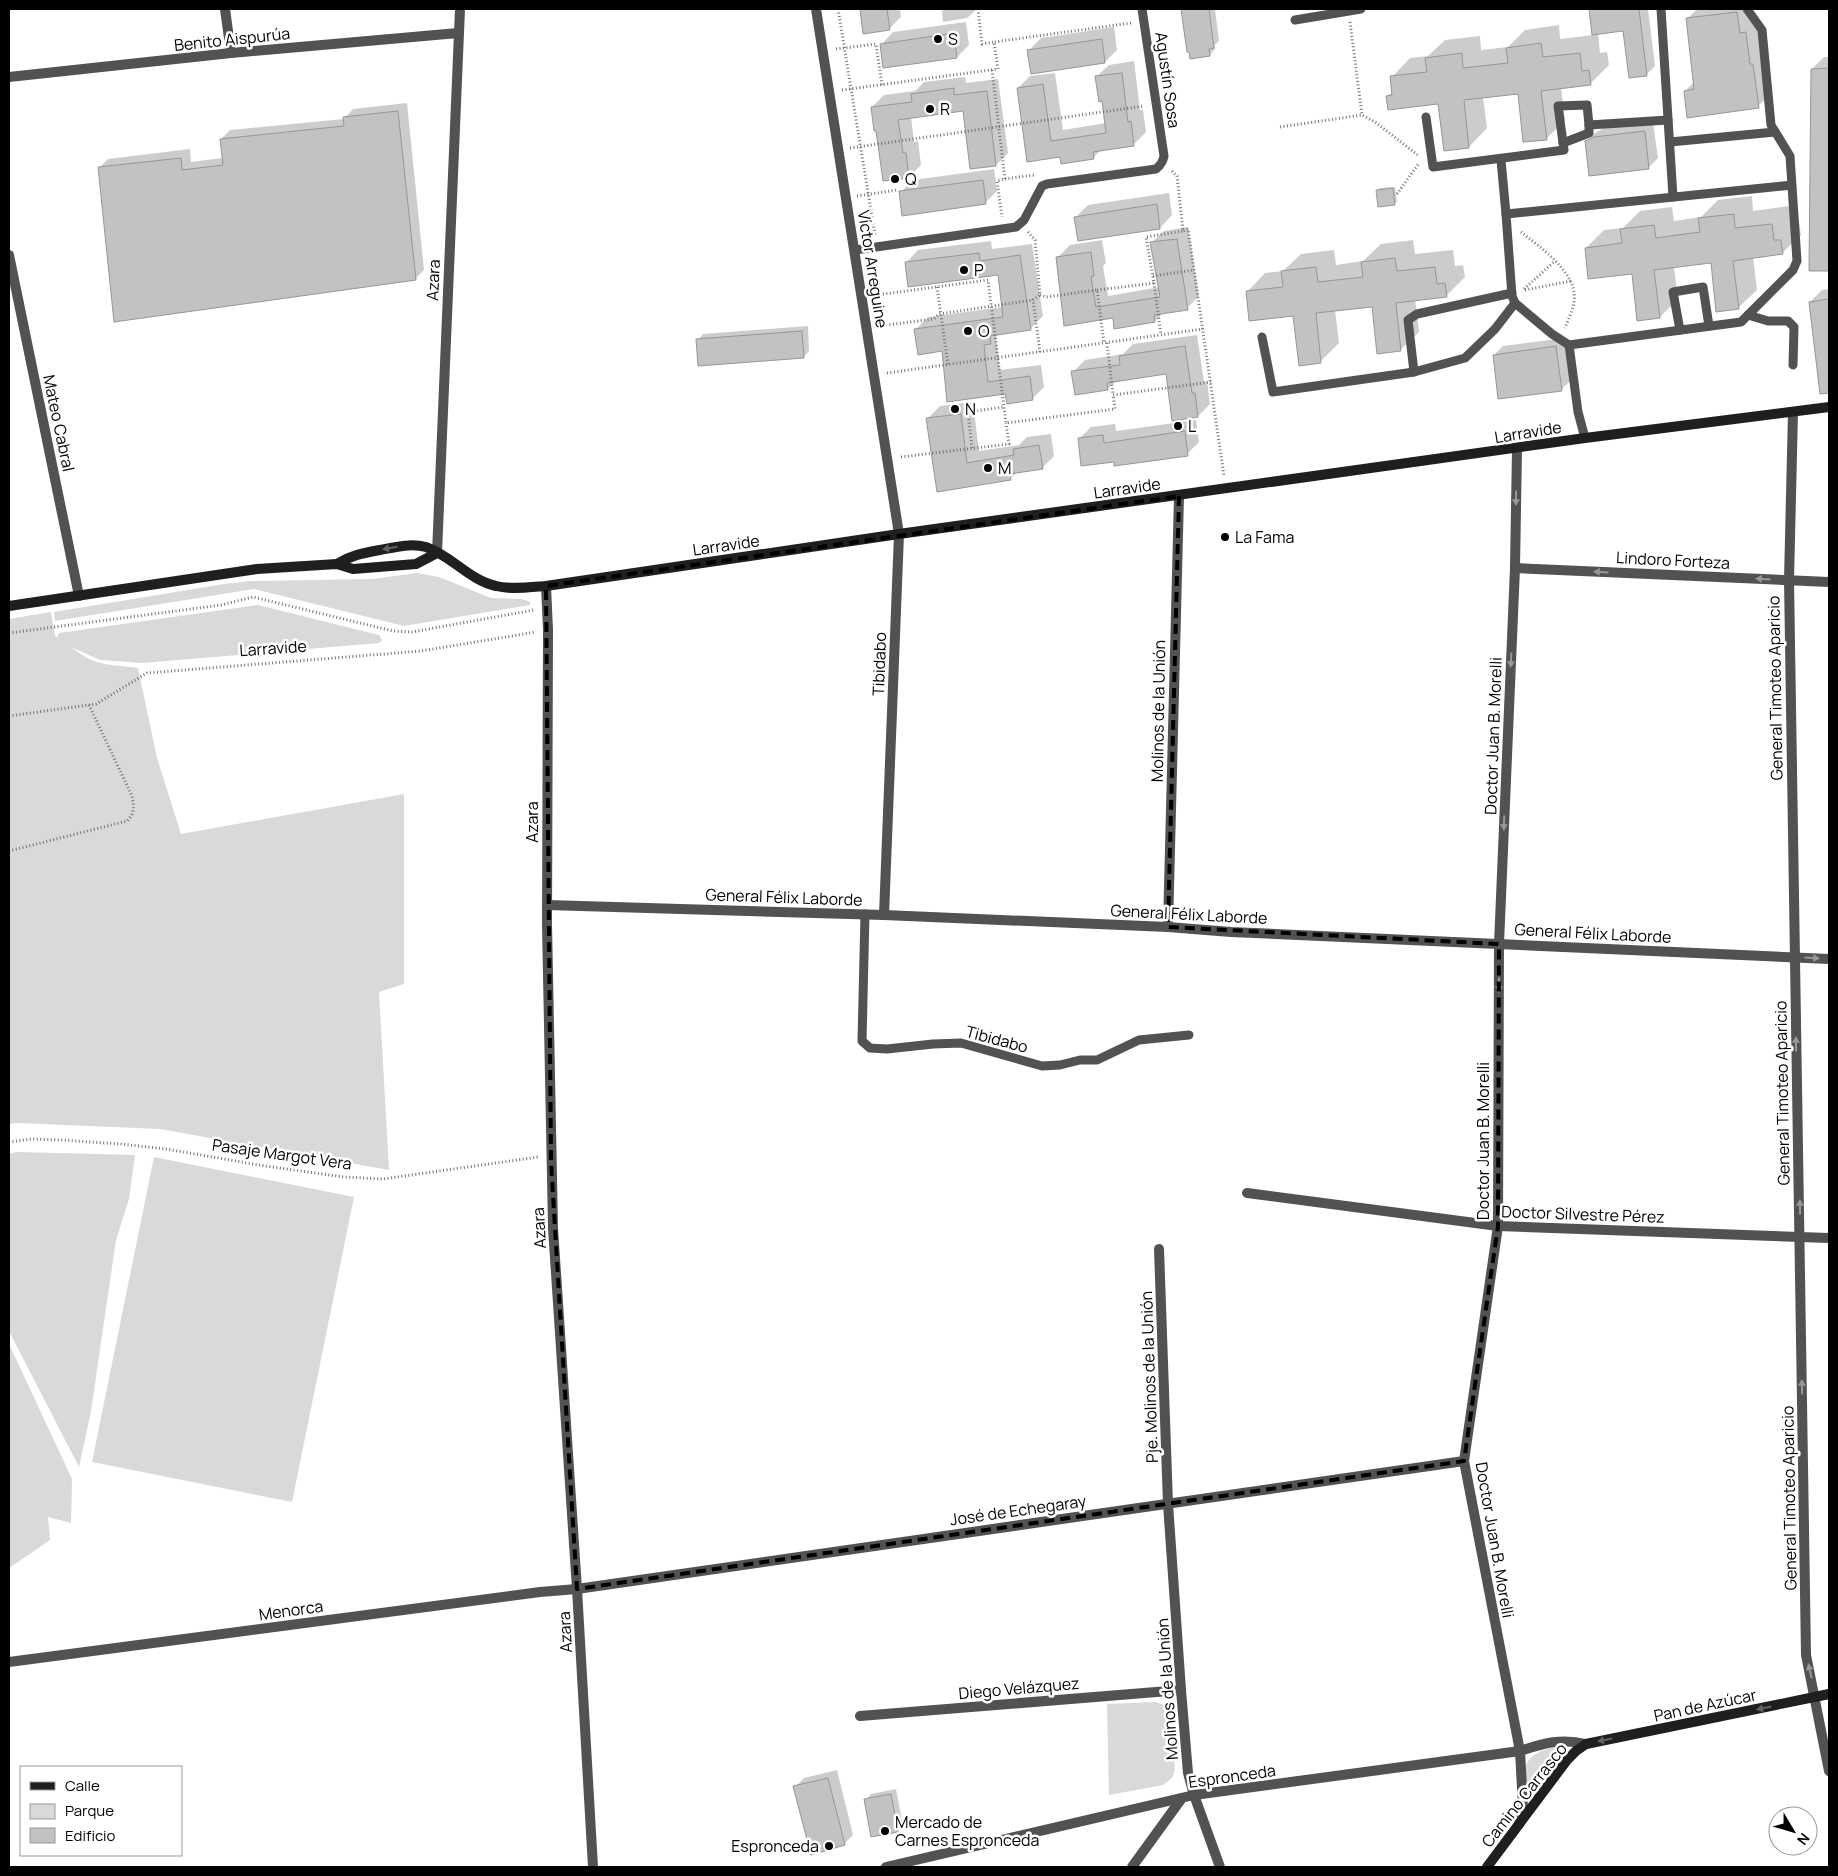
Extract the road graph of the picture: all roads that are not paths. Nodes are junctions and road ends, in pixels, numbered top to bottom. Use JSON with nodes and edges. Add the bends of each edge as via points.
{"nodes":[{"id":1,"x":225,"y":9,"type":"edge"},
{"id":2,"x":460,"y":9,"type":"edge"},
{"id":3,"x":816,"y":9,"type":"edge"},
{"id":4,"x":1142,"y":9,"type":"edge"},
{"id":5,"x":1361,"y":9,"type":"edge"},
{"id":6,"x":1661,"y":9,"type":"edge"},
{"id":7,"x":1747,"y":9,"type":"edge"},
{"id":8,"x":1295,"y":20,"type":"dead end"},
{"id":9,"x":458,"y":33,"type":"junction"},
{"id":10,"x":231,"y":53,"type":"junction"},
{"id":11,"x":9,"y":77,"type":"edge"},
{"id":12,"x":1426,"y":117,"type":"dead end"},
{"id":13,"x":1668,"y":120,"type":"junction"},
{"id":14,"x":1589,"y":125,"type":"junction"},
{"id":15,"x":1775,"y":132,"type":"junction"},
{"id":16,"x":1670,"y":142,"type":"junction"},
{"id":17,"x":1563,"y":143,"type":"junction"},
{"id":18,"x":1501,"y":160,"type":"junction"},
{"id":19,"x":1792,"y":185,"type":"junction"},
{"id":20,"x":1673,"y":197,"type":"junction"},
{"id":21,"x":1506,"y":218,"type":"junction"},
{"id":22,"x":855,"y":250,"type":"junction"},
{"id":23,"x":9,"y":255,"type":"edge"},
{"id":24,"x":1512,"y":293,"type":"junction"},
{"id":25,"x":1515,"y":303,"type":"junction"},
{"id":26,"x":1748,"y":315,"type":"junction"},
{"id":27,"x":1709,"y":326,"type":"junction"},
{"id":28,"x":1680,"y":330,"type":"junction"},
{"id":29,"x":1262,"y":337,"type":"dead end"},
{"id":30,"x":1565,"y":342,"type":"junction"},
{"id":31,"x":1793,"y":364,"type":"dead end"},
{"id":32,"x":1414,"y":372,"type":"junction"},
{"id":33,"x":1829,"y":407,"type":"edge"},
{"id":34,"x":1793,"y":412,"type":"junction"},
{"id":35,"x":1584,"y":438,"type":"junction"},
{"id":36,"x":1517,"y":449,"type":"junction"},
{"id":37,"x":1179,"y":496,"type":"junction"},
{"id":38,"x":899,"y":534,"type":"junction"},
{"id":39,"x":437,"y":553,"type":"junction"},
{"id":40,"x":337,"y":564,"type":"junction"},
{"id":41,"x":1514,"y":568,"type":"junction"},
{"id":42,"x":1789,"y":580,"type":"junction"},
{"id":43,"x":1829,"y":582,"type":"edge"},
{"id":44,"x":546,"y":586,"type":"junction"},
{"id":45,"x":79,"y":596,"type":"junction"},
{"id":46,"x":9,"y":606,"type":"edge"},
{"id":47,"x":547,"y":905,"type":"junction"},
{"id":48,"x":865,"y":914,"type":"junction"},
{"id":49,"x":884,"y":915,"type":"junction"},
{"id":50,"x":1168,"y":927,"type":"junction"},
{"id":51,"x":1499,"y":944,"type":"junction"},
{"id":52,"x":1794,"y":957,"type":"junction"},
{"id":53,"x":1829,"y":959,"type":"edge"},
{"id":54,"x":1188,"y":1036,"type":"dead end"},
{"id":55,"x":1247,"y":1193,"type":"dead end"},
{"id":56,"x":1498,"y":1226,"type":"junction"},
{"id":57,"x":1800,"y":1237,"type":"junction"},
{"id":58,"x":1829,"y":1238,"type":"edge"},
{"id":59,"x":1159,"y":1249,"type":"dead end"},
{"id":60,"x":1464,"y":1461,"type":"junction"},
{"id":61,"x":1168,"y":1504,"type":"junction"},
{"id":62,"x":577,"y":1589,"type":"junction"},
{"id":63,"x":9,"y":1662,"type":"edge"},
{"id":64,"x":1181,"y":1690,"type":"junction"},
{"id":65,"x":1829,"y":1694,"type":"edge"},
{"id":66,"x":1816,"y":1697,"type":"junction"},
{"id":67,"x":860,"y":1716,"type":"dead end"},
{"id":68,"x":1586,"y":1744,"type":"junction"},
{"id":69,"x":1520,"y":1751,"type":"junction"},
{"id":70,"x":1829,"y":1771,"type":"edge"},
{"id":71,"x":1194,"y":1795,"type":"junction"},
{"id":72,"x":1182,"y":1798,"type":"junction"},
{"id":73,"x":1518,"y":1825,"type":"junction"},
{"id":74,"x":593,"y":1867,"type":"edge"},
{"id":75,"x":886,"y":1867,"type":"edge"},
{"id":76,"x":1132,"y":1867,"type":"edge"},
{"id":77,"x":1220,"y":1867,"type":"edge"},
{"id":78,"x":1487,"y":1867,"type":"edge"}],
"edges":[{"from":1,"to":10,"type":"street"},
{"from":2,"to":9,"type":"street","name":"Azara"},
{"from":3,"to":22,"type":"street","name":"Víctor Arreguine"},
{"from":4,"to":22,"type":"lane","name":"Agustín Sosa","via":[[1164,159],[1156,168],[1042,186],[1021,224],[1016,227]]},
{"from":5,"to":8,"type":"lane"},
{"from":6,"to":13,"type":"lane"},
{"from":7,"to":15,"type":"lane","via":[[1762,30],[1771,125]]},
{"from":9,"to":10,"type":"street","name":"Benito Aispurúa"},
{"from":9,"to":39,"type":"street","name":"Azara"},
{"from":10,"to":11,"type":"street","name":"Benito Aispurúa"},
{"from":12,"to":18,"type":"lane","via":[[1433,167]]},
{"from":13,"to":14,"type":"lane"},
{"from":13,"to":16,"type":"lane"},
{"from":14,"to":17,"type":"lane","via":[[1589,133]]},
{"from":14,"to":17,"type":"lane","via":[[1586,105],[1558,106]]},
{"from":15,"to":16,"type":"lane"},
{"from":15,"to":19,"type":"lane","via":[[1790,156]]},
{"from":16,"to":20,"type":"lane"},
{"from":17,"to":18,"type":"lane","via":[[1564,150]]},
{"from":18,"to":21,"type":"lane"},
{"from":19,"to":20,"type":"lane"},
{"from":19,"to":26,"type":"lane","via":[[1797,261],[1793,270]]},
{"from":20,"to":21,"type":"lane"},
{"from":21,"to":24,"type":"lane"},
{"from":22,"to":38,"type":"street","name":"Víctor Arreguine"},
{"from":23,"to":45,"type":"street","name":"Mateo Cabral"},
{"from":24,"to":25,"type":"lane"},
{"from":24,"to":32,"type":"lane","via":[[1417,314],[1408,320]]},
{"from":25,"to":30,"type":"lane"},
{"from":25,"to":32,"type":"lane","via":[[1495,329],[1465,358]]},
{"from":26,"to":27,"type":"lane","via":[[1741,322]]},
{"from":26,"to":31,"type":"lane","via":[[1768,321],[1788,321],[1794,327]]},
{"from":27,"to":28,"type":"lane"},
{"from":27,"to":28,"type":"lane","via":[[1702,287],[1673,292]]},
{"from":28,"to":30,"type":"lane"},
{"from":29,"to":32,"type":"lane","via":[[1273,392]]},
{"from":30,"to":35,"type":"lane"},
{"from":33,"to":34,"type":"street","name":"Larravide"},
{"from":34,"to":35,"type":"street","name":"Larravide"},
{"from":34,"to":42,"type":"street","name":"General Timoteo Aparicio"},
{"from":35,"to":36,"type":"street","name":"Larravide"},
{"from":36,"to":37,"type":"street","name":"Larravide"},
{"from":36,"to":41,"type":"street","name":"Doctor Juan B. Morelli","one_way":true},
{"from":37,"to":38,"type":"street","name":"Larravide"},
{"from":37,"to":50,"type":"street","name":"Molinos de la Unión"},
{"from":38,"to":44,"type":"street","name":"Larravide"},
{"from":38,"to":49,"type":"street","name":"Tibidabo"},
{"from":39,"to":40,"type":"street","name":"Larravide","via":[[416,564],[352,569]]},
{"from":39,"to":40,"type":"street","name":"Larravide","one_way":true,"via":[[426,547],[398,547],[349,556]]},
{"from":39,"to":44,"type":"street","name":"Larravide","via":[[470,575],[497,586]]},
{"from":40,"to":45,"type":"street","name":"Larravide","via":[[257,569]]},
{"from":42,"to":41,"type":"street","name":"Lindoro Forteza","one_way":true},
{"from":41,"to":51,"type":"street","name":"Doctor Juan B. Morelli","one_way":true},
{"from":42,"to":43,"type":"street","name":"Lindoro Forteza"},
{"from":42,"to":52,"type":"street","name":"General Timoteo Aparicio"},
{"from":44,"to":47,"type":"street","name":"Azara"},
{"from":45,"to":46,"type":"street","name":"Larravide"},
{"from":47,"to":48,"type":"street","name":"General Félix Laborde"},
{"from":47,"to":62,"type":"street","name":"Azara","via":[[553,1228]]},
{"from":48,"to":49,"type":"street","name":"General Félix Laborde"},
{"from":48,"to":54,"type":"lane","name":"Tibidabo","via":[[862,1041],[870,1048],[961,1043],[1042,1066],[1097,1060],[1139,1040]]},
{"from":49,"to":50,"type":"street","name":"General Félix Laborde"},
{"from":50,"to":51,"type":"street","name":"General Félix Laborde"},
{"from":51,"to":52,"type":"street","name":"General Félix Laborde"},
{"from":51,"to":56,"type":"street","name":"Doctor Juan B. Morelli","one_way":true},
{"from":52,"to":53,"type":"street","name":"General Félix Laborde","one_way":true},
{"from":57,"to":52,"type":"street","name":"General Timoteo Aparicio","one_way":true},
{"from":55,"to":56,"type":"street","name":"Doctor Silvestre Pérez"},
{"from":56,"to":57,"type":"street","name":"Doctor Silvestre Pérez"},
{"from":56,"to":60,"type":"street","name":"Doctor Juan B. Morelli"},
{"from":57,"to":58,"type":"street","name":"Doctor Silvestre Pérez"},
{"from":66,"to":57,"type":"street","name":"General Timoteo Aparicio","one_way":true,"via":[[1806,1655]]},
{"from":59,"to":61,"type":"street","name":"Pje. Molinos de la Unión"},
{"from":60,"to":61,"type":"street","name":"José de Echegaray"},
{"from":60,"to":69,"type":"street","name":"Doctor Juan B. Morelli"},
{"from":61,"to":62,"type":"street","name":"José de Echegaray"},
{"from":61,"to":64,"type":"street","name":"Molinos de la Unión"},
{"from":62,"to":63,"type":"street","name":"Menorca"},
{"from":62,"to":74,"type":"street","name":"Azara"},
{"from":64,"to":67,"type":"street","name":"Diego Velázquez"},
{"from":64,"to":71,"type":"street","name":"Molinos de la Unión","via":[[1188,1773]]},
{"from":65,"to":66,"type":"street","name":"Pan de Azúcar"},
{"from":66,"to":68,"type":"street","name":"Pan de Azúcar","one_way":true},
{"from":66,"to":70,"type":"street","name":"General Timoteo Aparicio"},
{"from":68,"to":69,"type":"street","name":"Espronceda","via":[[1570,1740]]},
{"from":68,"to":73,"type":"street","name":"Camino Carrasco","via":[[1567,1760]]},
{"from":69,"to":71,"type":"street","name":"Espronceda"},
{"from":69,"to":73,"type":"street","name":"Doctor Juan B. Morelli","via":[[1523,1807]]},
{"from":71,"to":72,"type":"street","name":"Espronceda"},
{"from":71,"to":77,"type":"street","name":"Molinos de la Unión"},
{"from":72,"to":75,"type":"street","name":"Espronceda"},
{"from":72,"to":76,"type":"street"},
{"from":73,"to":78,"type":"street","name":"Camino Carrasco"}]}
